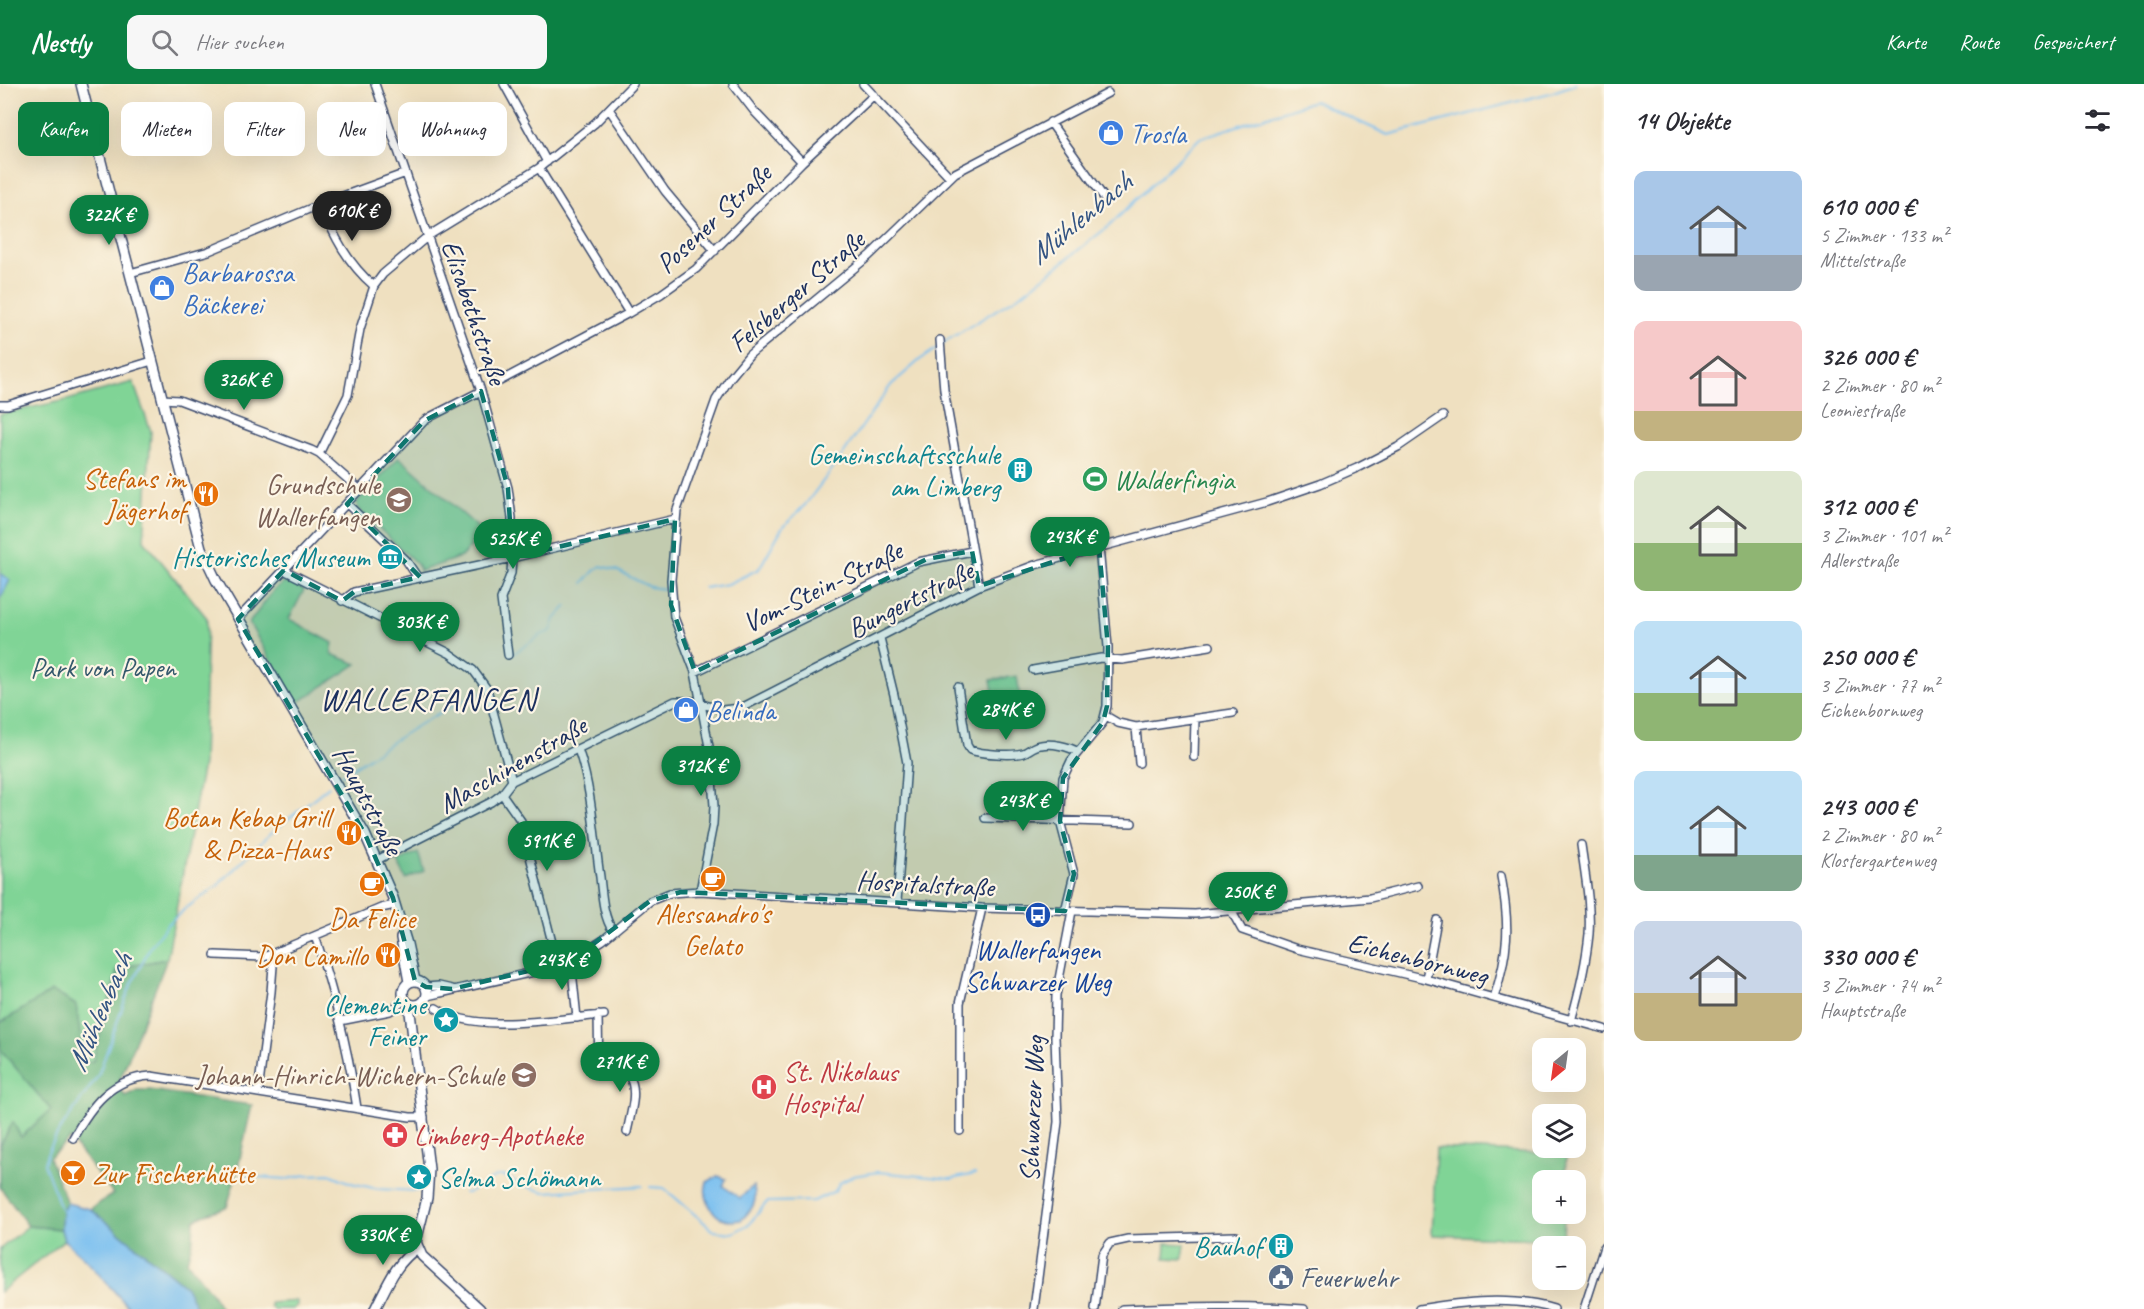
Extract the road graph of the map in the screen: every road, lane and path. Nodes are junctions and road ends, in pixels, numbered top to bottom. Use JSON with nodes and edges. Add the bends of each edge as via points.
{"nodes":[{"id":1,"x":81,"y":84,"type":"edge"},
{"id":2,"x":375,"y":84,"type":"edge"},
{"id":3,"x":504,"y":84,"type":"edge"},
{"id":4,"x":633,"y":84,"type":"edge"},
{"id":5,"x":733,"y":84,"type":"edge"},
{"id":6,"x":863,"y":84,"type":"edge"},
{"id":7,"x":1108,"y":93,"type":"dead end"},
{"id":8,"x":874,"y":95,"type":"junction"},
{"id":9,"x":609,"y":109,"type":"junction"},
{"id":10,"x":1050,"y":122,"type":"junction"},
{"id":11,"x":547,"y":162,"type":"junction"},
{"id":12,"x":802,"y":162,"type":"junction"},
{"id":13,"x":539,"y":168,"type":"junction"},
{"id":14,"x":406,"y":173,"type":"junction"},
{"id":15,"x":950,"y":177,"type":"junction"},
{"id":16,"x":1105,"y":199,"type":"dead end"},
{"id":17,"x":321,"y":204,"type":"junction"},
{"id":18,"x":428,"y":236,"type":"junction"},
{"id":19,"x":715,"y":251,"type":"junction"},
{"id":20,"x":130,"y":273,"type":"junction"},
{"id":21,"x":374,"y":286,"type":"junction"},
{"id":22,"x":629,"y":313,"type":"junction"},
{"id":23,"x":940,"y":340,"type":"dead end"},
{"id":24,"x":152,"y":361,"type":"junction"},
{"id":25,"x":500,"y":381,"type":"dead end"},
{"id":26,"x":481,"y":392,"type":"junction"},
{"id":27,"x":162,"y":399,"type":"junction"},
{"id":28,"x":0,"y":405,"type":"edge"},
{"id":29,"x":1443,"y":416,"type":"dead end"},
{"id":30,"x":319,"y":454,"type":"junction"},
{"id":31,"x":360,"y":490,"type":"junction"},
{"id":32,"x":347,"y":504,"type":"junction"},
{"id":33,"x":675,"y":519,"type":"junction"},
{"id":34,"x":1099,"y":547,"type":"junction"},
{"id":35,"x":972,"y":551,"type":"junction"},
{"id":36,"x":512,"y":558,"type":"junction"},
{"id":37,"x":284,"y":570,"type":"junction"},
{"id":38,"x":418,"y":578,"type":"junction"},
{"id":39,"x":979,"y":585,"type":"junction"},
{"id":40,"x":342,"y":601,"type":"junction"},
{"id":41,"x":238,"y":619,"type":"junction"},
{"id":42,"x":880,"y":638,"type":"junction"},
{"id":43,"x":1210,"y":646,"type":"dead end"},
{"id":44,"x":508,"y":654,"type":"dead end"},
{"id":45,"x":1108,"y":660,"type":"junction"},
{"id":46,"x":1034,"y":670,"type":"dead end"},
{"id":47,"x":695,"y":672,"type":"junction"},
{"id":48,"x":957,"y":687,"type":"dead end"},
{"id":49,"x":702,"y":704,"type":"junction"},
{"id":50,"x":1233,"y":713,"type":"dead end"},
{"id":51,"x":1106,"y":716,"type":"junction"},
{"id":52,"x":1195,"y":719,"type":"junction"},
{"id":53,"x":1136,"y":727,"type":"junction"},
{"id":54,"x":578,"y":748,"type":"junction"},
{"id":55,"x":1078,"y":752,"type":"junction"},
{"id":56,"x":1194,"y":757,"type":"dead end"},
{"id":57,"x":1139,"y":763,"type":"dead end"},
{"id":58,"x":512,"y":781,"type":"junction"},
{"id":59,"x":502,"y":794,"type":"junction"},
{"id":60,"x":985,"y":818,"type":"dead end"},
{"id":61,"x":1060,"y":821,"type":"junction"},
{"id":62,"x":1132,"y":824,"type":"dead end"},
{"id":63,"x":1581,"y":845,"type":"dead end"},
{"id":64,"x":377,"y":860,"type":"junction"},
{"id":65,"x":1501,"y":876,"type":"dead end"},
{"id":66,"x":1418,"y":886,"type":"dead end"},
{"id":67,"x":699,"y":891,"type":"junction"},
{"id":68,"x":897,"y":902,"type":"junction"},
{"id":69,"x":395,"y":905,"type":"junction"},
{"id":70,"x":982,"y":908,"type":"junction"},
{"id":71,"x":1069,"y":911,"type":"junction"},
{"id":72,"x":1232,"y":912,"type":"junction"},
{"id":73,"x":1437,"y":920,"type":"dead end"},
{"id":74,"x":613,"y":931,"type":"junction"},
{"id":75,"x":315,"y":936,"type":"junction"},
{"id":76,"x":215,"y":955,"type":"dead end"},
{"id":77,"x":271,"y":955,"type":"junction"},
{"id":78,"x":571,"y":961,"type":"junction"},
{"id":79,"x":558,"y":966,"type":"junction"},
{"id":80,"x":1426,"y":979,"type":"junction"},
{"id":81,"x":412,"y":982,"type":"junction"},
{"id":82,"x":426,"y":992,"type":"junction"},
{"id":83,"x":1494,"y":998,"type":"junction"},
{"id":84,"x":410,"y":1003,"type":"junction"},
{"id":85,"x":436,"y":1008,"type":"dead end"},
{"id":86,"x":577,"y":1018,"type":"junction"},
{"id":87,"x":340,"y":1021,"type":"junction"},
{"id":88,"x":1571,"y":1022,"type":"junction"},
{"id":89,"x":1604,"y":1029,"type":"edge"},
{"id":90,"x":600,"y":1059,"type":"junction"},
{"id":91,"x":599,"y":1072,"type":"dead end"},
{"id":92,"x":258,"y":1092,"type":"junction"},
{"id":93,"x":357,"y":1108,"type":"junction"},
{"id":94,"x":424,"y":1117,"type":"junction"},
{"id":95,"x":960,"y":1131,"type":"dead end"},
{"id":96,"x":627,"y":1132,"type":"dead end"},
{"id":97,"x":73,"y":1138,"type":"dead end"},
{"id":98,"x":1236,"y":1236,"type":"dead end"},
{"id":99,"x":1604,"y":1247,"type":"edge"},
{"id":100,"x":418,"y":1248,"type":"junction"},
{"id":101,"x":375,"y":1309,"type":"edge"},
{"id":102,"x":480,"y":1309,"type":"edge"},
{"id":103,"x":1034,"y":1309,"type":"edge"},
{"id":104,"x":1095,"y":1309,"type":"edge"},
{"id":105,"x":1122,"y":1309,"type":"edge"},
{"id":106,"x":1304,"y":1309,"type":"edge"},
{"id":107,"x":1419,"y":1309,"type":"edge"},
{"id":108,"x":1554,"y":1309,"type":"edge"},
{"id":109,"x":1584,"y":1309,"type":"edge"}],
"edges":[{"from":1,"to":20,"type":"main road","name":"Hauptstraße"},
{"from":2,"to":14,"type":"street","name":"Elisabethstraße"},
{"from":3,"to":11,"type":"street"},
{"from":4,"to":9,"type":"street"},
{"from":5,"to":12,"type":"street"},
{"from":6,"to":8,"type":"street"},
{"from":7,"to":10,"type":"street","name":"Felsberger Straße"},
{"from":8,"to":12,"type":"street","name":"Posener Straße"},
{"from":8,"to":15,"type":"street"},
{"from":9,"to":11,"type":"street"},
{"from":9,"to":19,"type":"street","via":[[659,182]]},
{"from":10,"to":15,"type":"street","name":"Felsberger Straße"},
{"from":10,"to":16,"type":"street"},
{"from":11,"to":13,"type":"street"},
{"from":12,"to":19,"type":"street","name":"Posener Straße"},
{"from":13,"to":18,"type":"street"},
{"from":13,"to":22,"type":"street"},
{"from":14,"to":17,"type":"street"},
{"from":14,"to":18,"type":"street","name":"Elisabethstraße"},
{"from":15,"to":33,"type":"street","name":"Felsberger Straße","via":[[869,256],[739,366],[710,415]]},
{"from":17,"to":20,"type":"street","via":[[215,249]]},
{"from":17,"to":21,"type":"street","via":[[341,249]]},
{"from":18,"to":21,"type":"street"},
{"from":18,"to":26,"type":"street","name":"Elisabethstraße"},
{"from":19,"to":22,"type":"street","name":"Posener Straße","via":[[678,283]]},
{"from":20,"to":24,"type":"main road","name":"Hauptstraße"},
{"from":21,"to":30,"type":"street","via":[[360,329],[348,395]]},
{"from":22,"to":25,"type":"street","name":"Posener Straße"},
{"from":23,"to":35,"type":"street","via":[[944,390]]},
{"from":24,"to":27,"type":"main road","name":"Hauptstraße"},
{"from":24,"to":28,"type":"street"},
{"from":26,"to":31,"type":"street","via":[[424,422]]},
{"from":26,"to":36,"type":"street","name":"Elisabethstraße","via":[[508,488]]},
{"from":27,"to":30,"type":"street","via":[[179,400]]},
{"from":27,"to":41,"type":"main road","name":"Hauptstraße","via":[[201,548]]},
{"from":29,"to":34,"type":"street","name":"Bungertstraße","via":[[1398,447],[1320,484]]},
{"from":30,"to":31,"type":"street"},
{"from":31,"to":32,"type":"street"},
{"from":32,"to":37,"type":"street"},
{"from":32,"to":38,"type":"street","via":[[406,560]]},
{"from":33,"to":36,"type":"street"},
{"from":33,"to":47,"type":"street","name":"Felsberger Straße","via":[[671,605]]},
{"from":34,"to":39,"type":"street","name":"Bungertstraße"},
{"from":34,"to":45,"type":"street"},
{"from":35,"to":39,"type":"street"},
{"from":35,"to":47,"type":"street","name":"Vom-Stein-Straße","via":[[918,562]]},
{"from":36,"to":38,"type":"street"},
{"from":36,"to":44,"type":"street","name":"Elisabethstraße","via":[[501,594]]},
{"from":37,"to":40,"type":"street"},
{"from":37,"to":41,"type":"street"},
{"from":38,"to":40,"type":"street","via":[[354,592]]},
{"from":39,"to":42,"type":"street","name":"Bungertstraße"},
{"from":40,"to":58,"type":"street","via":[[449,653],[473,670],[487,689]]},
{"from":41,"to":64,"type":"main road","name":"Hauptstraße","via":[[353,811]]},
{"from":42,"to":49,"type":"street","name":"Bungertstraße","via":[[741,708],[722,710]]},
{"from":42,"to":68,"type":"street","via":[[907,763]]},
{"from":43,"to":45,"type":"street"},
{"from":45,"to":46,"type":"street"},
{"from":45,"to":51,"type":"street"},
{"from":47,"to":49,"type":"street","name":"Felsberger Straße"},
{"from":48,"to":55,"type":"street","via":[[970,750],[1013,754],[1041,745],[1071,747]]},
{"from":49,"to":54,"type":"street","name":"Maschinenstraße","via":[[675,701]]},
{"from":49,"to":67,"type":"street","name":"Felsberger Straße","via":[[714,806]]},
{"from":50,"to":52,"type":"street"},
{"from":51,"to":53,"type":"street"},
{"from":51,"to":55,"type":"street","name":"Schwarzer Weg"},
{"from":52,"to":53,"type":"street"},
{"from":52,"to":56,"type":"street"},
{"from":53,"to":57,"type":"street"},
{"from":54,"to":58,"type":"street","name":"Maschinenstraße"},
{"from":54,"to":74,"type":"street","via":[[603,896]]},
{"from":55,"to":61,"type":"street","name":"Schwarzer Weg","via":[[1063,778]]},
{"from":58,"to":59,"type":"street","name":"Maschinenstraße"},
{"from":59,"to":64,"type":"street","name":"Maschinenstraße"},
{"from":59,"to":79,"type":"street","via":[[521,821]]},
{"from":60,"to":61,"type":"street"},
{"from":61,"to":62,"type":"street"},
{"from":61,"to":71,"type":"street","name":"Schwarzer Weg","via":[[1074,874]]},
{"from":63,"to":88,"type":"street","via":[[1589,932]]},
{"from":64,"to":69,"type":"main road","name":"Hauptstraße"},
{"from":65,"to":83,"type":"street","via":[[1508,930]]},
{"from":66,"to":72,"type":"street","name":"Hospitalstraße","via":[[1370,898]]},
{"from":67,"to":68,"type":"street","name":"Hospitalstraße"},
{"from":67,"to":74,"type":"street","name":"Hospitalstraße","via":[[659,897]]},
{"from":68,"to":70,"type":"street","name":"Hospitalstraße"},
{"from":69,"to":75,"type":"street"},
{"from":69,"to":81,"type":"main road","name":"Hauptstraße"},
{"from":70,"to":71,"type":"street","name":"Hospitalstraße"},
{"from":70,"to":95,"type":"street","via":[[960,1003]]},
{"from":71,"to":72,"type":"street","name":"Hospitalstraße"},
{"from":71,"to":103,"type":"street","name":"Schwarzer Weg","via":[[1056,995],[1056,1140]]},
{"from":72,"to":80,"type":"street","name":"Eichenbornweg","via":[[1248,933],[1315,954]]},
{"from":73,"to":80,"type":"street"},
{"from":74,"to":78,"type":"street","name":"Hospitalstraße"},
{"from":75,"to":77,"type":"street"},
{"from":75,"to":87,"type":"street"},
{"from":76,"to":77,"type":"street"},
{"from":77,"to":92,"type":"street","via":[[271,992]]},
{"from":78,"to":79,"type":"street","name":"Hospitalstraße"},
{"from":78,"to":86,"type":"street"},
{"from":79,"to":82,"type":"street","name":"Hospitalstraße"},
{"from":80,"to":83,"type":"street","name":"Eichenbornweg"},
{"from":81,"to":82,"type":"main road"},
{"from":81,"to":84,"type":"main road","via":[[403,989]]},
{"from":82,"to":84,"type":"main road","via":[[424,1002]]},
{"from":83,"to":88,"type":"street","name":"Eichenbornweg"},
{"from":84,"to":87,"type":"street"},
{"from":84,"to":94,"type":"main road"},
{"from":85,"to":86,"type":"street","via":[[451,1017],[492,1022]]},
{"from":86,"to":90,"type":"street","via":[[601,1015]]},
{"from":87,"to":93,"type":"street"},
{"from":88,"to":89,"type":"street","name":"Eichenbornweg"},
{"from":90,"to":91,"type":"street"},
{"from":90,"to":96,"type":"street","via":[[620,1066],[632,1078]]},
{"from":92,"to":93,"type":"street"},
{"from":92,"to":97,"type":"street","via":[[151,1076],[132,1078],[94,1104]]},
{"from":93,"to":94,"type":"street"},
{"from":94,"to":100,"type":"main road","via":[[428,1194],[416,1238]]},
{"from":98,"to":104,"type":"street","via":[[1110,1243],[1102,1255]]},
{"from":99,"to":109,"type":"street"},
{"from":100,"to":101,"type":"main road","via":[[398,1267]]},
{"from":100,"to":102,"type":"main road"},
{"from":105,"to":106,"type":"street"},
{"from":107,"to":108,"type":"street","via":[[1504,1303]]}]}
